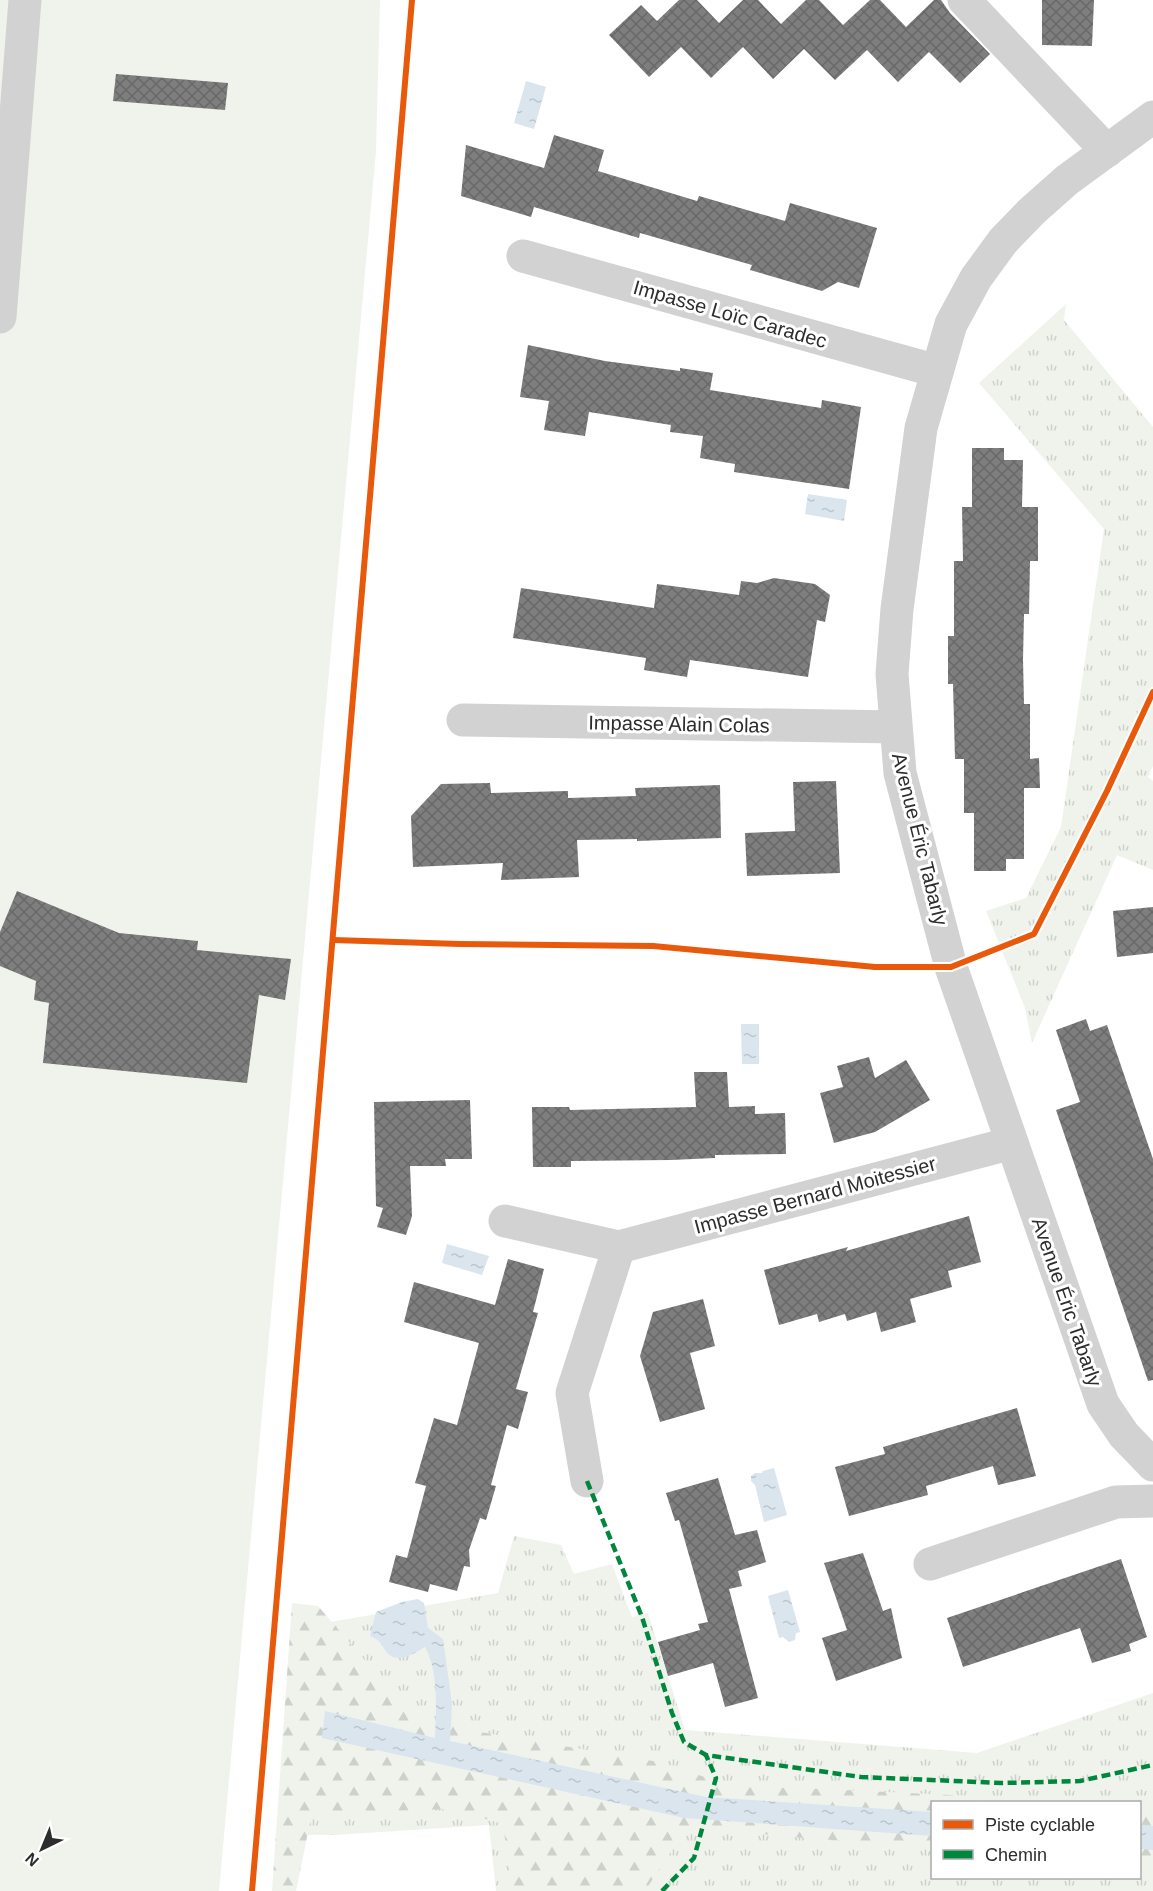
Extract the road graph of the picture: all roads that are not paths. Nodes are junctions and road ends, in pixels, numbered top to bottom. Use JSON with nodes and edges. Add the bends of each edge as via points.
{"nodes":[{"id":1,"x":25,"y":0,"type":"edge"},
{"id":2,"x":964,"y":0,"type":"edge"},
{"id":3,"x":1153,"y":117,"type":"edge"},
{"id":4,"x":1107,"y":152,"type":"junction"},
{"id":5,"x":523,"y":256,"type":"dead end"},
{"id":6,"x":0,"y":317,"type":"edge"},
{"id":7,"x":937,"y":371,"type":"junction"},
{"id":8,"x":464,"y":720,"type":"dead end"},
{"id":9,"x":895,"y":727,"type":"junction"},
{"id":10,"x":1012,"y":1143,"type":"junction"},
{"id":11,"x":505,"y":1221,"type":"dead end"},
{"id":12,"x":620,"y":1246,"type":"junction"},
{"id":13,"x":1153,"y":1465,"type":"edge"},
{"id":14,"x":586,"y":1481,"type":"dead end"},
{"id":15,"x":1153,"y":1502,"type":"edge"},
{"id":16,"x":930,"y":1564,"type":"dead end"}],
"edges":[{"from":1,"to":6,"type":"street"},
{"from":2,"to":4,"type":"street"},
{"from":3,"to":4,"type":"street","name":"Avenue Éric Tabarly"},
{"from":4,"to":7,"type":"street","name":"Avenue Éric Tabarly","via":[[1032,210],[1004,241],[976,278],[951,324]]},
{"from":5,"to":7,"type":"street","name":"Impasse Loïc Caradec"},
{"from":7,"to":9,"type":"street","name":"Avenue Éric Tabarly","via":[[921,428],[897,609],[892,674]]},
{"from":8,"to":9,"type":"street","name":"Impasse Alain Colas"},
{"from":9,"to":10,"type":"street","name":"Avenue Éric Tabarly","via":[[900,773],[951,967]]},
{"from":10,"to":12,"type":"street","name":"Impasse Bernard Moitessier"},
{"from":10,"to":13,"type":"street","name":"Avenue Éric Tabarly","via":[[1103,1404],[1124,1436]]},
{"from":11,"to":12,"type":"street","name":"Impasse Bernard Moitessier"},
{"from":12,"to":14,"type":"street","via":[[572,1393]]},
{"from":15,"to":16,"type":"street","via":[[1116,1502]]}]}
